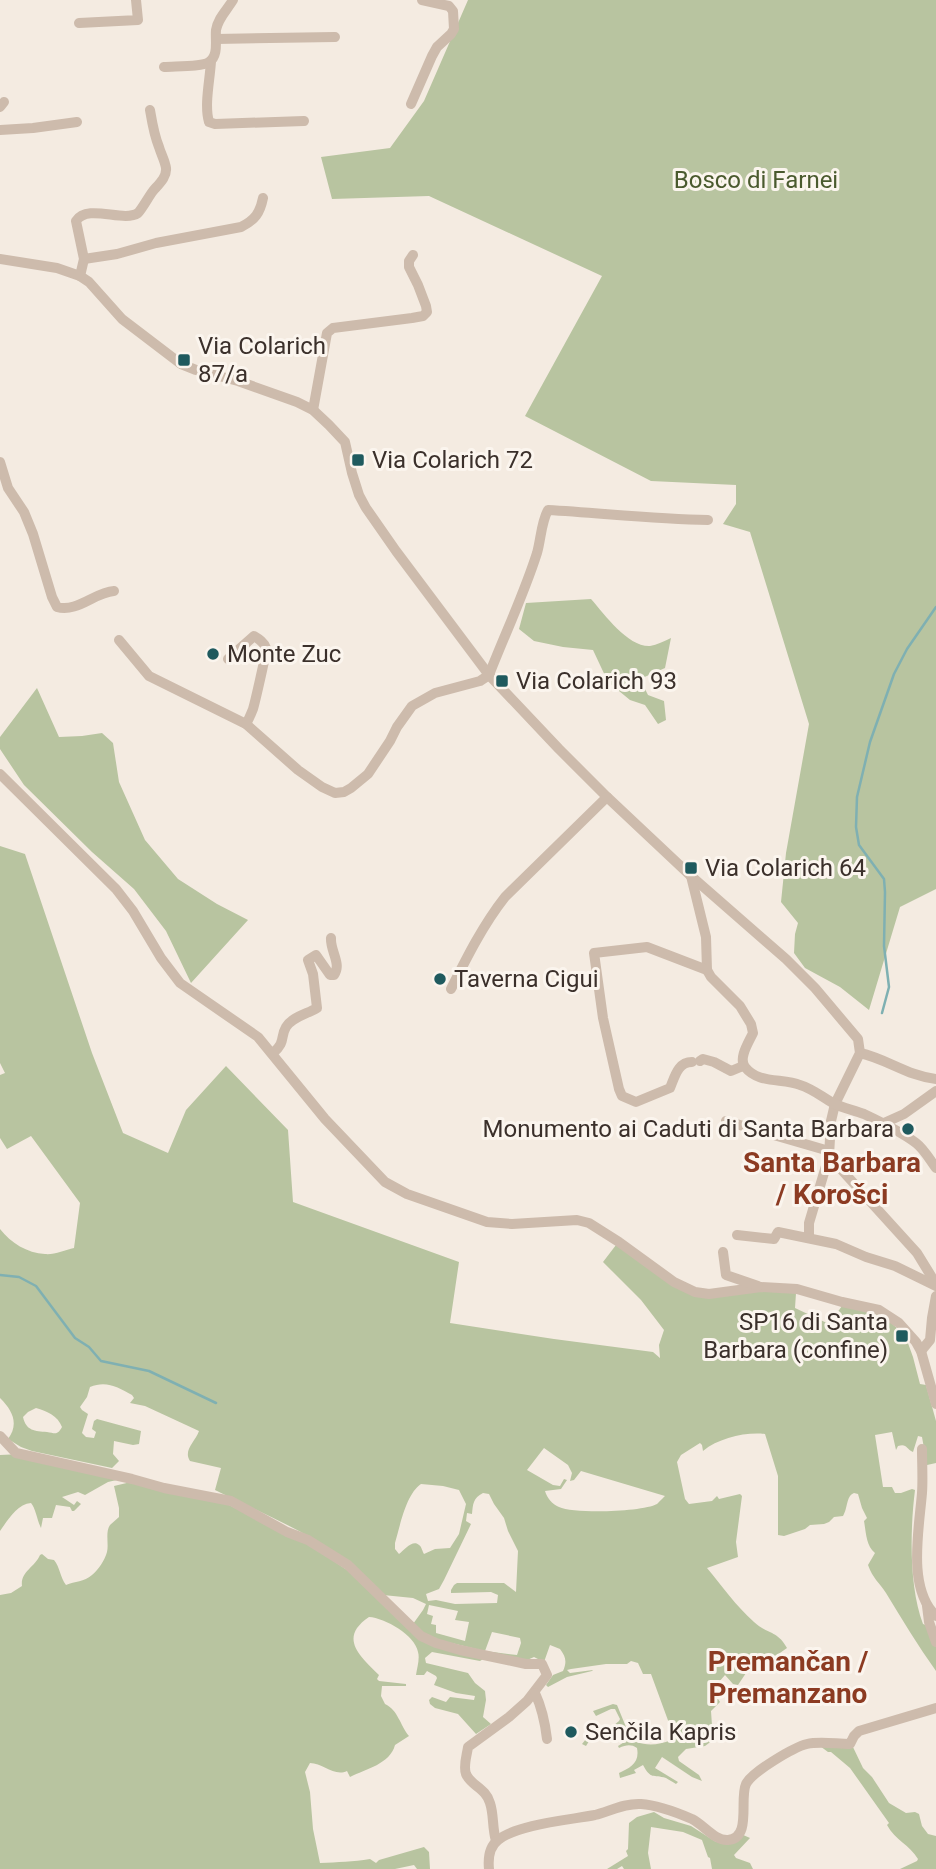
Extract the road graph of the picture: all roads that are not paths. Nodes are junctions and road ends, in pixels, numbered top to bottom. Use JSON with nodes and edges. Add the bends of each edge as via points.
{"nodes":[{"id":1,"x":136,"y":0,"type":"edge"},
{"id":2,"x":233,"y":0,"type":"edge"},
{"id":3,"x":422,"y":0,"type":"edge"},
{"id":4,"x":79,"y":23,"type":"dead end"},
{"id":5,"x":335,"y":37,"type":"dead end"},
{"id":6,"x":216,"y":39,"type":"junction"},
{"id":7,"x":211,"y":61,"type":"junction"},
{"id":8,"x":164,"y":67,"type":"dead end"},
{"id":9,"x":411,"y":104,"type":"dead end"},
{"id":10,"x":150,"y":110,"type":"dead end"},
{"id":11,"x":304,"y":121,"type":"dead end"},
{"id":12,"x":77,"y":122,"type":"dead end"},
{"id":13,"x":0,"y":130,"type":"edge"},
{"id":14,"x":263,"y":198,"type":"dead end"},
{"id":15,"x":413,"y":255,"type":"dead end"},
{"id":16,"x":83,"y":259,"type":"junction"},
{"id":17,"x":0,"y":260,"type":"edge"},
{"id":18,"x":80,"y":276,"type":"junction"},
{"id":19,"x":313,"y":410,"type":"junction"},
{"id":20,"x":0,"y":462,"type":"edge"},
{"id":21,"x":4,"y":491,"type":"edge"},
{"id":22,"x":708,"y":520,"type":"dead end"},
{"id":23,"x":114,"y":591,"type":"dead end"},
{"id":24,"x":120,"y":640,"type":"dead end"},
{"id":25,"x":228,"y":659,"type":"dead end"},
{"id":26,"x":489,"y":675,"type":"junction"},
{"id":27,"x":246,"y":724,"type":"junction"},
{"id":28,"x":0,"y":774,"type":"edge"},
{"id":29,"x":607,"y":797,"type":"junction"},
{"id":30,"x":691,"y":876,"type":"junction"},
{"id":31,"x":331,"y":938,"type":"dead end"},
{"id":32,"x":707,"y":970,"type":"junction"},
{"id":33,"x":451,"y":989,"type":"dead end"},
{"id":34,"x":273,"y":1053,"type":"junction"},
{"id":35,"x":860,"y":1053,"type":"junction"},
{"id":36,"x":743,"y":1066,"type":"junction"},
{"id":37,"x":936,"y":1079,"type":"edge"},
{"id":38,"x":936,"y":1091,"type":"edge"},
{"id":39,"x":835,"y":1104,"type":"junction"},
{"id":40,"x":726,"y":1121,"type":"dead end"},
{"id":41,"x":884,"y":1123,"type":"junction"},
{"id":42,"x":829,"y":1153,"type":"junction"},
{"id":43,"x":936,"y":1168,"type":"edge"},
{"id":44,"x":737,"y":1235,"type":"dead end"},
{"id":45,"x":809,"y":1237,"type":"junction"},
{"id":46,"x":723,"y":1252,"type":"dead end"},
{"id":47,"x":936,"y":1285,"type":"edge"},
{"id":48,"x":761,"y":1286,"type":"junction"},
{"id":49,"x":936,"y":1296,"type":"edge"},
{"id":50,"x":921,"y":1351,"type":"junction"},
{"id":51,"x":936,"y":1404,"type":"edge"},
{"id":52,"x":0,"y":1436,"type":"edge"},
{"id":53,"x":922,"y":1449,"type":"dead end"},
{"id":54,"x":926,"y":1606,"type":"junction"},
{"id":55,"x":936,"y":1616,"type":"edge"},
{"id":56,"x":936,"y":1642,"type":"edge"},
{"id":57,"x":535,"y":1693,"type":"junction"},
{"id":58,"x":936,"y":1708,"type":"edge"},
{"id":59,"x":547,"y":1739,"type":"dead end"},
{"id":60,"x":496,"y":1841,"type":"junction"},
{"id":61,"x":489,"y":1869,"type":"edge"}],
"edges":[{"from":1,"to":4,"type":"street","via":[[138,20]]},
{"from":2,"to":6,"type":"street","via":[[219,20]]},
{"from":3,"to":9,"type":"street","via":[[449,6],[454,29],[437,47]]},
{"from":5,"to":6,"type":"street"},
{"from":6,"to":7,"type":"street"},
{"from":7,"to":8,"type":"street"},
{"from":7,"to":11,"type":"street","via":[[209,122]]},
{"from":10,"to":16,"type":"street","via":[[166,170],[163,180],[135,215],[78,216]]},
{"from":12,"to":13,"type":"street"},
{"from":14,"to":16,"type":"street","via":[[253,220],[241,226]]},
{"from":15,"to":19,"type":"street","via":[[409,267],[427,312],[333,328],[327,333]]},
{"from":16,"to":18,"type":"street"},
{"from":17,"to":18,"type":"street"},
{"from":18,"to":19,"type":"street","via":[[122,319],[181,364]]},
{"from":19,"to":26,"type":"street","via":[[345,442],[366,508]]},
{"from":20,"to":21,"type":"street"},
{"from":21,"to":23,"type":"street","via":[[24,512],[58,607]]},
{"from":22,"to":26,"type":"street","via":[[548,510],[522,595]]},
{"from":24,"to":27,"type":"street","via":[[149,676]]},
{"from":25,"to":27,"type":"street","via":[[254,636],[266,648]]},
{"from":26,"to":27,"type":"street","via":[[412,706],[368,774],[344,792],[321,787]]},
{"from":26,"to":29,"type":"street"},
{"from":28,"to":34,"type":"street","via":[[116,889],[180,983],[247,1028]]},
{"from":29,"to":30,"type":"street"},
{"from":29,"to":33,"type":"street","via":[[498,906]]},
{"from":30,"to":32,"type":"street","via":[[706,937]]},
{"from":30,"to":35,"type":"street","via":[[815,988],[858,1039]]},
{"from":31,"to":34,"type":"street","via":[[337,971],[330,975],[316,955],[308,960],[317,1008],[285,1029],[280,1047]]},
{"from":32,"to":36,"type":"street","via":[[751,1024],[753,1033]]},
{"from":32,"to":36,"type":"street","via":[[648,947],[594,953],[603,1018],[622,1096],[636,1102],[670,1087],[687,1062],[703,1059],[732,1071]]},
{"from":34,"to":48,"type":"street","via":[[349,1146],[394,1188],[487,1222],[589,1223],[695,1292]]},
{"from":35,"to":37,"type":"street","via":[[913,1075]]},
{"from":35,"to":39,"type":"street"},
{"from":36,"to":39,"type":"street","via":[[764,1079],[803,1086]]},
{"from":38,"to":41,"type":"street"},
{"from":39,"to":41,"type":"street"},
{"from":39,"to":42,"type":"street"},
{"from":40,"to":42,"type":"street"},
{"from":41,"to":43,"type":"street","via":[[917,1144]]},
{"from":42,"to":45,"type":"street"},
{"from":42,"to":47,"type":"street","via":[[917,1253]]},
{"from":44,"to":45,"type":"street","via":[[774,1239],[778,1232]]},
{"from":45,"to":47,"type":"street"},
{"from":46,"to":48,"type":"street","via":[[726,1275]]},
{"from":48,"to":50,"type":"street","via":[[793,1285],[879,1310],[900,1323]]},
{"from":49,"to":50,"type":"street","via":[[930,1340]]},
{"from":50,"to":51,"type":"street"},
{"from":52,"to":57,"type":"street","via":[[16,1453],[231,1501],[348,1565],[421,1636],[460,1650],[542,1664],[547,1675]]},
{"from":53,"to":54,"type":"street","via":[[917,1543]]},
{"from":54,"to":55,"type":"street"},
{"from":54,"to":56,"type":"street"},
{"from":57,"to":59,"type":"street"},
{"from":57,"to":60,"type":"street","via":[[468,1746],[466,1773],[491,1804]]},
{"from":58,"to":60,"type":"street","via":[[859,1731],[850,1744],[809,1743],[752,1775],[743,1794],[743,1827],[732,1839],[642,1804],[510,1833]]},
{"from":60,"to":61,"type":"street"}]}
